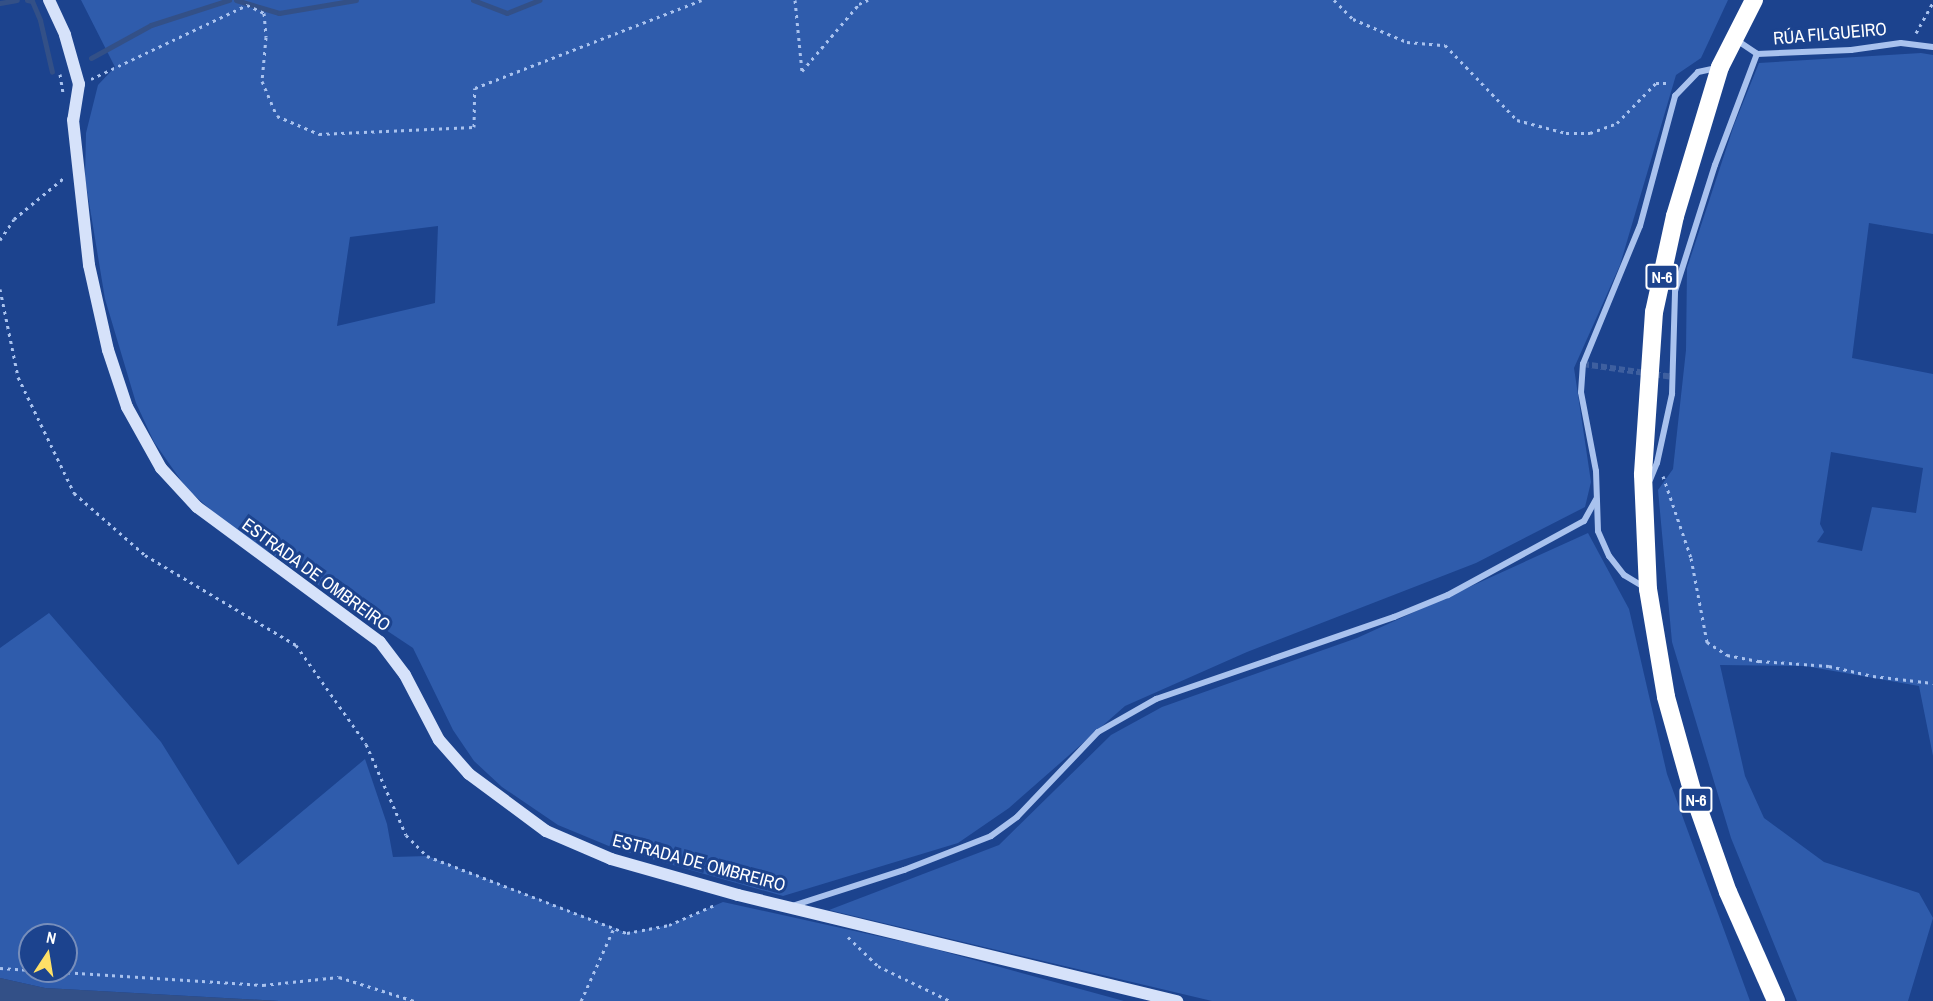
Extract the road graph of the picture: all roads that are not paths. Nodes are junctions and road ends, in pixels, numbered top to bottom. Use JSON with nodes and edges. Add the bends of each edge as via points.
{"nodes":[{"id":1,"x":49,"y":0,"type":"edge"},
{"id":2,"x":1754,"y":0,"type":"edge"},
{"id":3,"x":1734,"y":39,"type":"junction"},
{"id":4,"x":1933,"y":47,"type":"edge"},
{"id":5,"x":1758,"y":54,"type":"junction"},
{"id":6,"x":1720,"y":68,"type":"junction"},
{"id":7,"x":1643,"y":493,"type":"junction"},
{"id":8,"x":1596,"y":499,"type":"junction"},
{"id":9,"x":1648,"y":589,"type":"junction"},
{"id":10,"x":790,"y":907,"type":"junction"},
{"id":11,"x":1177,"y":1001,"type":"edge"},
{"id":12,"x":1776,"y":1001,"type":"edge"}],
"edges":[{"from":1,"to":10,"type":"street","name":"ESTRADA DE OMBREIRO","via":[[65,35],[79,84],[73,120],[77,172],[89,265],[108,350],[128,407],[161,468],[197,507],[235,538],[380,642],[405,675],[427,720],[454,759],[517,813],[574,845],[612,859]]},
{"from":2,"to":3,"type":"highway","number":"N-6"},
{"from":3,"to":5,"type":"street","name":"RÚA FILGUEIRO"},
{"from":3,"to":6,"type":"highway","number":"N-6"},
{"from":4,"to":5,"type":"street","name":"RÚA FILGUEIRO","via":[[1912,43]]},
{"from":5,"to":7,"type":"street","via":[[1715,165],[1675,291],[1672,394],[1658,463]]},
{"from":6,"to":7,"type":"highway","number":"N-6","via":[[1675,216],[1654,312],[1644,418]]},
{"from":6,"to":8,"type":"street","via":[[1698,72],[1675,96],[1640,226],[1583,364],[1581,392],[1591,432]]},
{"from":7,"to":9,"type":"highway","number":"N-6"},
{"from":8,"to":9,"type":"street","via":[[1598,531],[1609,556],[1624,575]]},
{"from":8,"to":10,"type":"street","via":[[1584,521],[1448,595],[1156,699],[1098,732],[1017,816],[991,836],[904,870]]},
{"from":9,"to":12,"type":"highway","number":"N-6","via":[[1666,697],[1692,790],[1728,892]]},
{"from":10,"to":11,"type":"street","name":"ESTRADA DE OMBREIRO"}]}
